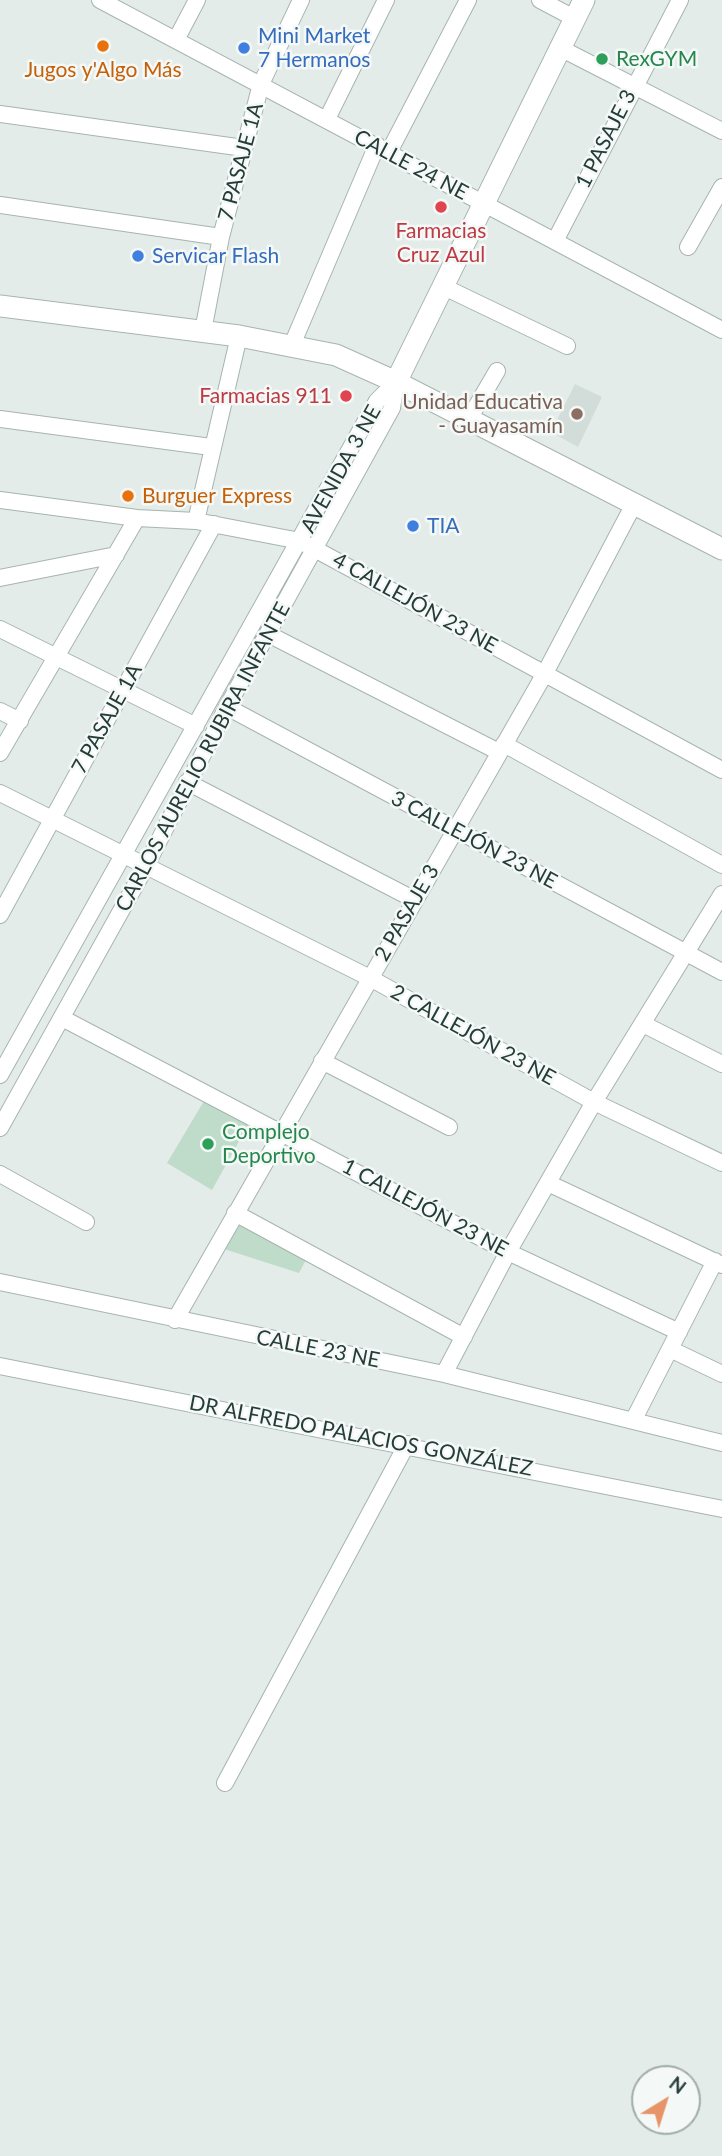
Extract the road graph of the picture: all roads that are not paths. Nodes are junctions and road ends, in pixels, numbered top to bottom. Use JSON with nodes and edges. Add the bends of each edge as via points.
{"nodes":[{"id":1,"x":197,"y":0,"type":"edge"},
{"id":2,"x":301,"y":0,"type":"edge"},
{"id":3,"x":386,"y":0,"type":"edge"},
{"id":4,"x":468,"y":0,"type":"edge"},
{"id":5,"x":540,"y":0,"type":"edge"},
{"id":6,"x":680,"y":0,"type":"edge"},
{"id":7,"x":109,"y":2,"type":"edge"},
{"id":8,"x":579,"y":9,"type":"edge"},
{"id":9,"x":177,"y":38,"type":"junction"},
{"id":10,"x":560,"y":48,"type":"junction"},
{"id":11,"x":261,"y":84,"type":"junction"},
{"id":12,"x":633,"y":85,"type":"junction"},
{"id":13,"x":0,"y":114,"type":"edge"},
{"id":14,"x":327,"y":119,"type":"junction"},
{"id":15,"x":722,"y":130,"type":"edge"},
{"id":16,"x":244,"y":148,"type":"junction"},
{"id":17,"x":383,"y":149,"type":"junction"},
{"id":18,"x":722,"y":187,"type":"edge"},
{"id":19,"x":483,"y":204,"type":"junction"},
{"id":20,"x":0,"y":205,"type":"edge"},
{"id":21,"x":221,"y":237,"type":"junction"},
{"id":22,"x":555,"y":241,"type":"junction"},
{"id":23,"x":688,"y":247,"type":"dead end"},
{"id":24,"x":444,"y":287,"type":"junction"},
{"id":25,"x":0,"y":306,"type":"edge"},
{"id":26,"x":722,"y":330,"type":"edge"},
{"id":27,"x":203,"y":331,"type":"junction"},
{"id":28,"x":239,"y":336,"type":"junction"},
{"id":29,"x":292,"y":345,"type":"junction"},
{"id":30,"x":567,"y":346,"type":"dead end"},
{"id":31,"x":497,"y":371,"type":"dead end"},
{"id":32,"x":396,"y":382,"type":"junction"},
{"id":33,"x":0,"y":419,"type":"edge"},
{"id":34,"x":469,"y":419,"type":"junction"},
{"id":35,"x":211,"y":447,"type":"junction"},
{"id":36,"x":0,"y":500,"type":"edge"},
{"id":37,"x":634,"y":503,"type":"junction"},
{"id":38,"x":137,"y":518,"type":"junction"},
{"id":39,"x":196,"y":521,"type":"junction"},
{"id":40,"x":214,"y":524,"type":"junction"},
{"id":41,"x":307,"y":544,"type":"junction"},
{"id":42,"x":722,"y":549,"type":"edge"},
{"id":43,"x":116,"y":555,"type":"junction"},
{"id":44,"x":0,"y":578,"type":"edge"},
{"id":45,"x":0,"y":629,"type":"edge"},
{"id":46,"x":268,"y":634,"type":"junction"},
{"id":47,"x":57,"y":658,"type":"junction"},
{"id":48,"x":544,"y":675,"type":"junction"},
{"id":49,"x":123,"y":689,"type":"junction"},
{"id":50,"x":227,"y":708,"type":"junction"},
{"id":51,"x":0,"y":711,"type":"edge"},
{"id":52,"x":20,"y":721,"type":"junction"},
{"id":53,"x":196,"y":726,"type":"junction"},
{"id":54,"x":502,"y":748,"type":"junction"},
{"id":55,"x":0,"y":753,"type":"edge"},
{"id":56,"x":722,"y":770,"type":"edge"},
{"id":57,"x":187,"y":782,"type":"junction"},
{"id":58,"x":0,"y":793,"type":"edge"},
{"id":59,"x":53,"y":818,"type":"junction"},
{"id":60,"x":454,"y":829,"type":"junction"},
{"id":61,"x":123,"y":856,"type":"junction"},
{"id":62,"x":722,"y":865,"type":"edge"},
{"id":63,"x":146,"y":866,"type":"junction"},
{"id":64,"x":722,"y":894,"type":"edge"},
{"id":65,"x":415,"y":900,"type":"junction"},
{"id":66,"x":0,"y":915,"type":"edge"},
{"id":67,"x":686,"y":953,"type":"junction"},
{"id":68,"x":722,"y":972,"type":"edge"},
{"id":69,"x":370,"y":978,"type":"junction"},
{"id":70,"x":62,"y":1018,"type":"junction"},
{"id":71,"x":643,"y":1024,"type":"junction"},
{"id":72,"x":321,"y":1061,"type":"junction"},
{"id":73,"x":722,"y":1064,"type":"edge"},
{"id":74,"x":0,"y":1075,"type":"edge"},
{"id":75,"x":594,"y":1102,"type":"junction"},
{"id":76,"x":449,"y":1127,"type":"dead end"},
{"id":77,"x":0,"y":1128,"type":"edge"},
{"id":78,"x":281,"y":1131,"type":"junction"},
{"id":79,"x":722,"y":1163,"type":"edge"},
{"id":80,"x":0,"y":1174,"type":"edge"},
{"id":81,"x":548,"y":1183,"type":"junction"},
{"id":82,"x":235,"y":1213,"type":"junction"},
{"id":83,"x":86,"y":1222,"type":"dead end"},
{"id":84,"x":508,"y":1252,"type":"junction"},
{"id":85,"x":718,"y":1263,"type":"edge"},
{"id":86,"x":0,"y":1282,"type":"edge"},
{"id":87,"x":175,"y":1320,"type":"junction"},
{"id":88,"x":679,"y":1332,"type":"junction"},
{"id":89,"x":464,"y":1337,"type":"junction"},
{"id":90,"x":670,"y":1349,"type":"junction"},
{"id":91,"x":0,"y":1366,"type":"edge"},
{"id":92,"x":444,"y":1374,"type":"junction"},
{"id":93,"x":722,"y":1374,"type":"edge"},
{"id":94,"x":634,"y":1419,"type":"junction"},
{"id":95,"x":722,"y":1443,"type":"edge"},
{"id":96,"x":407,"y":1444,"type":"junction"},
{"id":97,"x":722,"y":1509,"type":"edge"},
{"id":98,"x":225,"y":1783,"type":"dead end"}],
"edges":[{"from":1,"to":9,"type":"street"},
{"from":2,"to":11,"type":"street","name":"7 PASAJE 1A"},
{"from":3,"to":14,"type":"street"},
{"from":4,"to":17,"type":"street"},
{"from":5,"to":8,"type":"street"},
{"from":6,"to":12,"type":"street","name":"1 PASAJE 3"},
{"from":7,"to":9,"type":"street","name":"CALLE 24 NE"},
{"from":8,"to":10,"type":"street"},
{"from":9,"to":11,"type":"street","name":"CALLE 24 NE"},
{"from":10,"to":12,"type":"street"},
{"from":10,"to":19,"type":"street"},
{"from":11,"to":14,"type":"street","name":"CALLE 24 NE"},
{"from":11,"to":16,"type":"street","name":"7 PASAJE 1A"},
{"from":12,"to":15,"type":"street"},
{"from":12,"to":22,"type":"street","name":"1 PASAJE 3"},
{"from":13,"to":16,"type":"street"},
{"from":14,"to":17,"type":"street","name":"CALLE 24 NE"},
{"from":16,"to":21,"type":"street","name":"7 PASAJE 1A"},
{"from":17,"to":19,"type":"street","name":"CALLE 24 NE"},
{"from":17,"to":29,"type":"street"},
{"from":18,"to":23,"type":"street"},
{"from":19,"to":22,"type":"street","name":"CALLE 24 NE"},
{"from":19,"to":24,"type":"street"},
{"from":20,"to":21,"type":"street"},
{"from":21,"to":27,"type":"street","name":"7 PASAJE 1A"},
{"from":22,"to":26,"type":"street","name":"CALLE 24 NE"},
{"from":24,"to":30,"type":"street"},
{"from":24,"to":32,"type":"street","name":"AVENIDA 3 NE"},
{"from":25,"to":27,"type":"street"},
{"from":27,"to":28,"type":"street"},
{"from":28,"to":29,"type":"street"},
{"from":28,"to":35,"type":"street"},
{"from":29,"to":32,"type":"street","via":[[337,355]]},
{"from":31,"to":34,"type":"street"},
{"from":32,"to":34,"type":"street"},
{"from":32,"to":41,"type":"street","name":"AVENIDA 3 NE","via":[[377,401]]},
{"from":33,"to":35,"type":"street"},
{"from":34,"to":37,"type":"street"},
{"from":35,"to":39,"type":"street"},
{"from":36,"to":38,"type":"street","name":"4 CALLEJÓN 23 NE"},
{"from":37,"to":42,"type":"street"},
{"from":37,"to":48,"type":"street","name":"2 PASAJE 3"},
{"from":38,"to":39,"type":"street","name":"4 CALLEJÓN 23 NE"},
{"from":38,"to":43,"type":"street"},
{"from":39,"to":40,"type":"street","name":"4 CALLEJÓN 23 NE"},
{"from":40,"to":41,"type":"street","name":"4 CALLEJÓN 23 NE"},
{"from":40,"to":49,"type":"street","name":"7 PASAJE 1A"},
{"from":41,"to":46,"type":"street","name":"CARLOS AURELIO RUBIRA INFANTE"},
{"from":41,"to":48,"type":"street","name":"4 CALLEJÓN 23 NE"},
{"from":41,"to":53,"type":"street","name":"CARLOS AURELIO RUBIRA INFANTE"},
{"from":43,"to":44,"type":"street"},
{"from":43,"to":47,"type":"street"},
{"from":45,"to":47,"type":"street"},
{"from":46,"to":50,"type":"street","name":"CARLOS AURELIO RUBIRA INFANTE"},
{"from":46,"to":54,"type":"street"},
{"from":47,"to":49,"type":"street"},
{"from":47,"to":52,"type":"street"},
{"from":48,"to":54,"type":"street","name":"2 PASAJE 3"},
{"from":48,"to":56,"type":"street","name":"4 CALLEJÓN 23 NE"},
{"from":49,"to":53,"type":"street"},
{"from":49,"to":59,"type":"street","name":"7 PASAJE 1A"},
{"from":50,"to":57,"type":"street","name":"CARLOS AURELIO RUBIRA INFANTE"},
{"from":50,"to":60,"type":"street","name":"3 CALLEJÓN 23 NE"},
{"from":51,"to":52,"type":"street"},
{"from":52,"to":55,"type":"street"},
{"from":53,"to":61,"type":"street","name":"CARLOS AURELIO RUBIRA INFANTE"},
{"from":54,"to":60,"type":"street","name":"2 PASAJE 3"},
{"from":54,"to":62,"type":"street"},
{"from":57,"to":63,"type":"street","name":"CARLOS AURELIO RUBIRA INFANTE"},
{"from":57,"to":65,"type":"street"},
{"from":58,"to":59,"type":"street","name":"2 CALLEJÓN 23 NE"},
{"from":59,"to":61,"type":"street","name":"2 CALLEJÓN 23 NE"},
{"from":59,"to":66,"type":"street","name":"7 PASAJE 1A"},
{"from":60,"to":65,"type":"street","name":"2 PASAJE 3"},
{"from":60,"to":67,"type":"street","name":"3 CALLEJÓN 23 NE"},
{"from":61,"to":63,"type":"street","name":"2 CALLEJÓN 23 NE"},
{"from":61,"to":74,"type":"street","name":"CARLOS AURELIO RUBIRA INFANTE"},
{"from":63,"to":69,"type":"street","name":"2 CALLEJÓN 23 NE"},
{"from":63,"to":70,"type":"street","name":"CARLOS AURELIO RUBIRA INFANTE"},
{"from":64,"to":67,"type":"street"},
{"from":65,"to":69,"type":"street","name":"2 PASAJE 3"},
{"from":67,"to":68,"type":"street","name":"3 CALLEJÓN 23 NE"},
{"from":67,"to":71,"type":"street"},
{"from":69,"to":72,"type":"street","name":"2 PASAJE 3"},
{"from":69,"to":75,"type":"street","name":"2 CALLEJÓN 23 NE"},
{"from":70,"to":77,"type":"street","name":"CARLOS AURELIO RUBIRA INFANTE"},
{"from":70,"to":78,"type":"street","name":"1 CALLEJÓN 23 NE"},
{"from":71,"to":73,"type":"street"},
{"from":71,"to":75,"type":"street"},
{"from":72,"to":76,"type":"street"},
{"from":72,"to":78,"type":"street","name":"2 PASAJE 3"},
{"from":75,"to":79,"type":"street","name":"2 CALLEJÓN 23 NE"},
{"from":75,"to":81,"type":"street"},
{"from":78,"to":82,"type":"street","name":"2 PASAJE 3"},
{"from":78,"to":84,"type":"street","name":"1 CALLEJÓN 23 NE"},
{"from":80,"to":83,"type":"street"},
{"from":81,"to":84,"type":"street"},
{"from":81,"to":85,"type":"street"},
{"from":82,"to":87,"type":"street","name":"2 PASAJE 3"},
{"from":82,"to":89,"type":"street"},
{"from":84,"to":88,"type":"street","name":"1 CALLEJÓN 23 NE"},
{"from":84,"to":89,"type":"street"},
{"from":85,"to":88,"type":"street"},
{"from":86,"to":87,"type":"street","name":"CALLE 23 NE"},
{"from":87,"to":92,"type":"street","name":"CALLE 23 NE"},
{"from":88,"to":90,"type":"street"},
{"from":89,"to":92,"type":"street"},
{"from":90,"to":93,"type":"street"},
{"from":90,"to":94,"type":"street"},
{"from":91,"to":96,"type":"street","name":"DR ALFREDO PALACIOS GONZÁLEZ"},
{"from":92,"to":94,"type":"street","name":"CALLE 23 NE"},
{"from":94,"to":95,"type":"street","name":"CALLE 23 NE"},
{"from":96,"to":97,"type":"street","name":"DR ALFREDO PALACIOS GONZÁLEZ"},
{"from":96,"to":98,"type":"street"}]}
